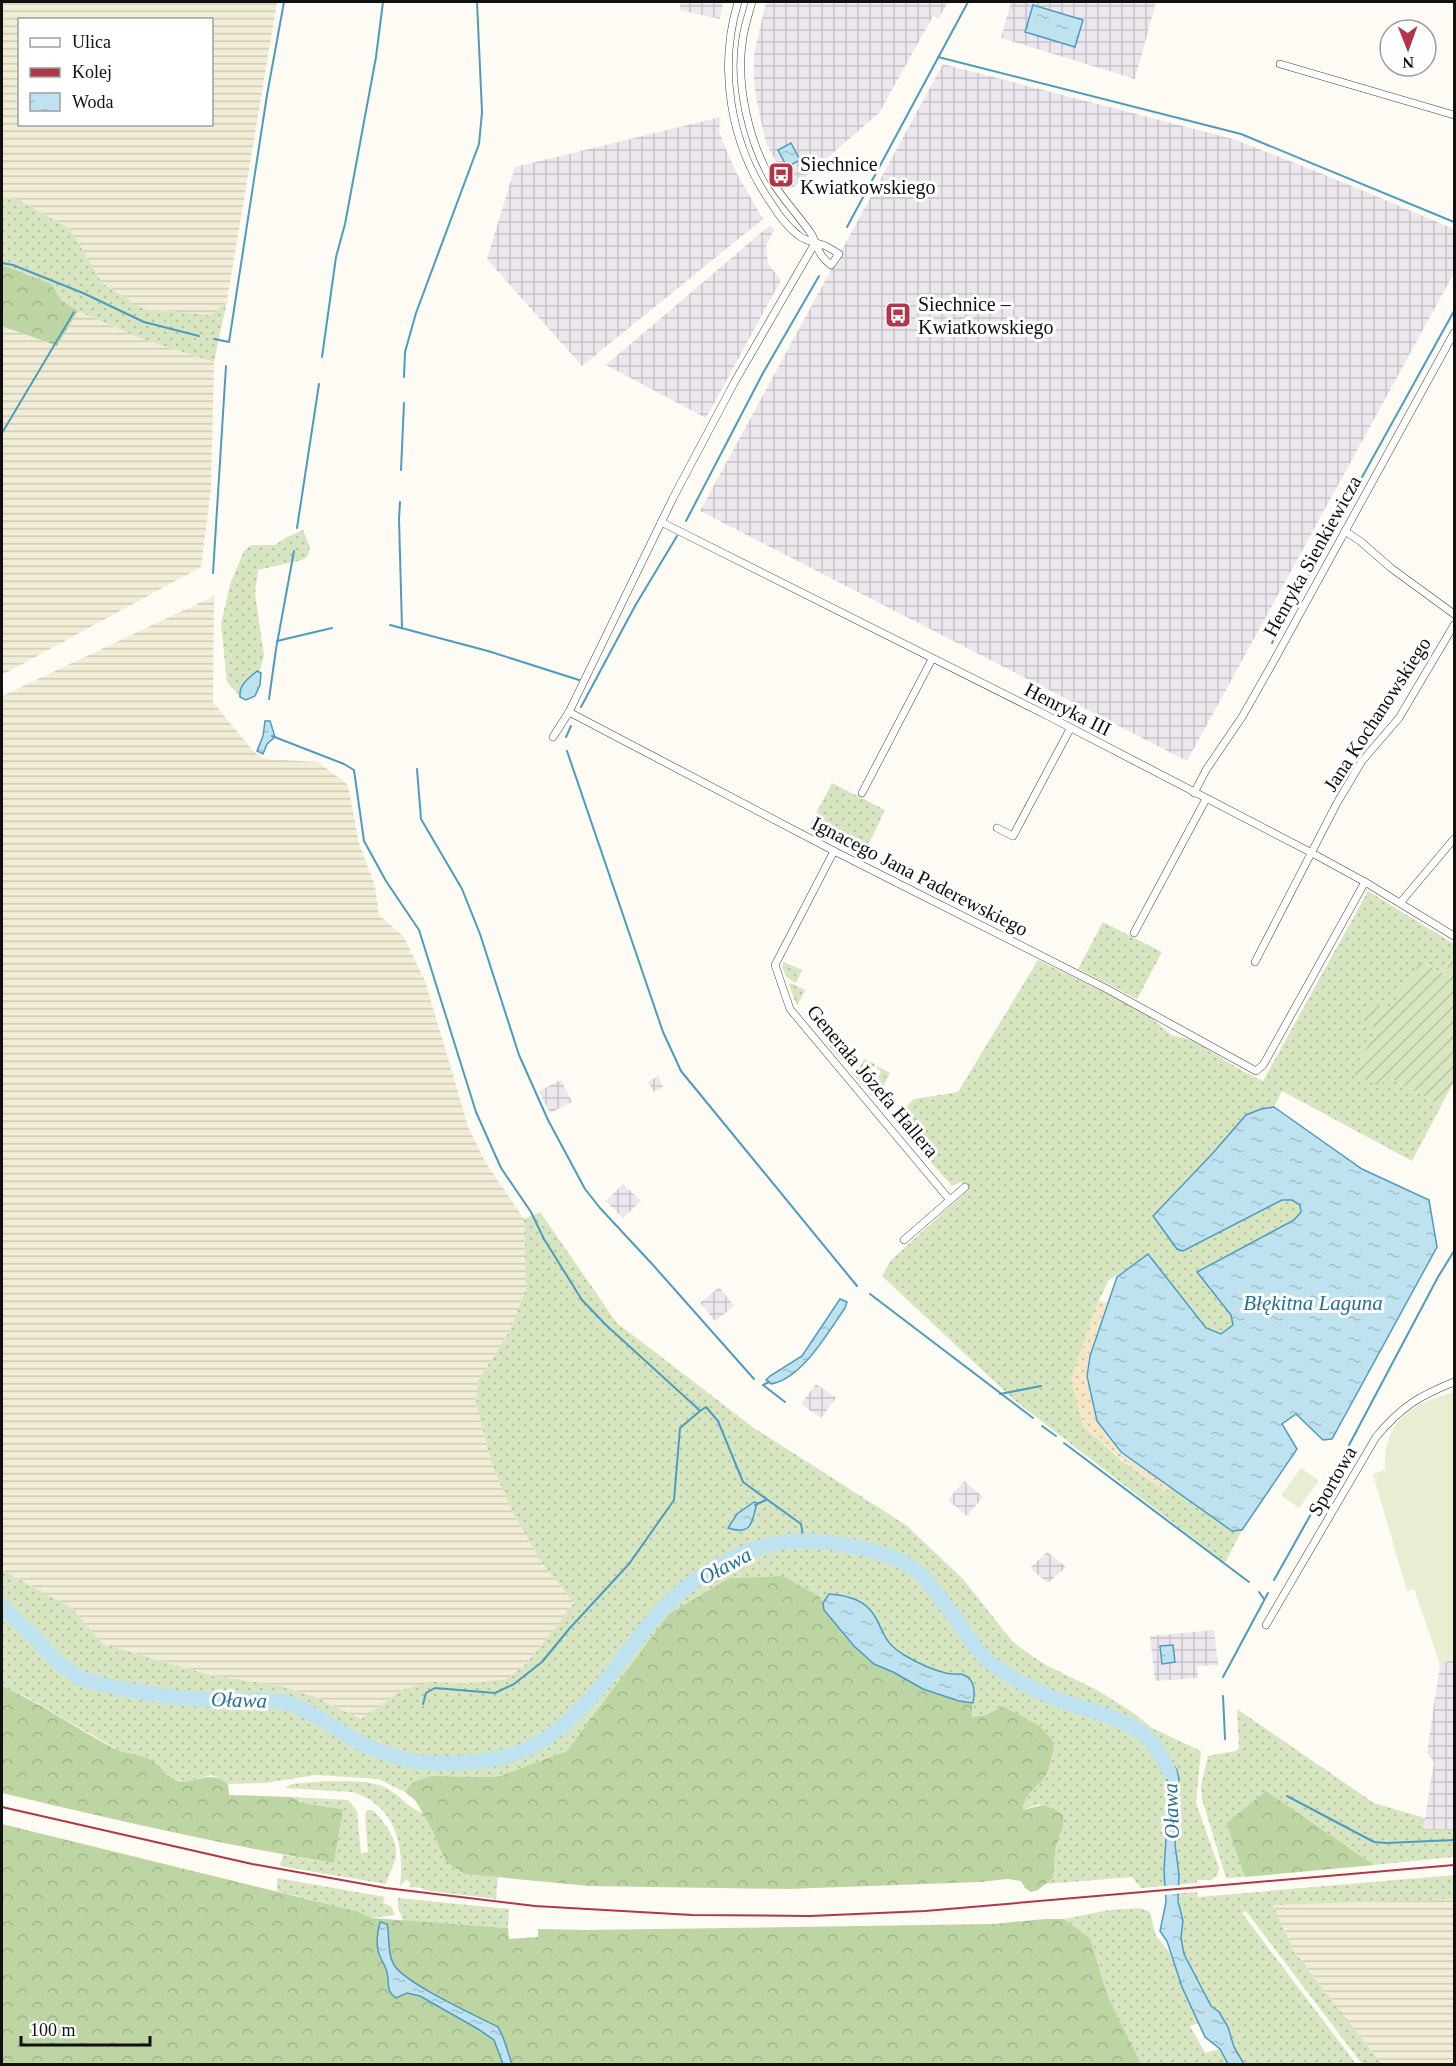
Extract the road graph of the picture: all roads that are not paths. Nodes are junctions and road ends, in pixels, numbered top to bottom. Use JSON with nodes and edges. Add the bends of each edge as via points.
{"nodes":[{"id":1,"x":738,"y":2,"type":"edge"},
{"id":2,"x":752,"y":2,"type":"edge"},
{"id":3,"x":1280,"y":64,"type":"dead end"},
{"id":4,"x":1455,"y":115,"type":"edge"},
{"id":5,"x":815,"y":243,"type":"junction"},
{"id":6,"x":1455,"y":333,"type":"edge"},
{"id":7,"x":661,"y":522,"type":"junction"},
{"id":8,"x":1345,"y":531,"type":"junction"},
{"id":9,"x":1455,"y":614,"type":"edge"},
{"id":10,"x":1455,"y":625,"type":"edge"},
{"id":11,"x":932,"y":659,"type":"junction"},
{"id":12,"x":569,"y":712,"type":"junction"},
{"id":13,"x":1070,"y":729,"type":"junction"},
{"id":14,"x":553,"y":737,"type":"dead end"},
{"id":15,"x":862,"y":793,"type":"dead end"},
{"id":16,"x":1194,"y":793,"type":"junction"},
{"id":17,"x":1206,"y":799,"type":"junction"},
{"id":18,"x":997,"y":828,"type":"dead end"},
{"id":19,"x":1455,"y":839,"type":"edge"},
{"id":20,"x":834,"y":851,"type":"junction"},
{"id":21,"x":1312,"y":853,"type":"junction"},
{"id":22,"x":1365,"y":882,"type":"junction"},
{"id":23,"x":1400,"y":903,"type":"junction"},
{"id":24,"x":1134,"y":933,"type":"dead end"},
{"id":25,"x":1455,"y":936,"type":"edge"},
{"id":26,"x":1255,"y":962,"type":"dead end"},
{"id":27,"x":965,"y":1187,"type":"dead end"},
{"id":28,"x":949,"y":1199,"type":"junction"},
{"id":29,"x":904,"y":1240,"type":"dead end"},
{"id":30,"x":1455,"y":1382,"type":"edge"},
{"id":31,"x":1266,"y":1624,"type":"dead end"}],
"edges":[{"from":1,"to":5,"type":"street","via":[[728,59],[738,135],[758,184],[783,221],[798,235]]},
{"from":2,"to":5,"type":"street","via":[[742,39],[745,114],[772,182]]},
{"from":3,"to":4,"type":"street"},
{"from":5,"to":7,"type":"street","via":[[734,383]]},
{"from":6,"to":8,"type":"street","name":"Henryka Sienkiewicza"},
{"from":7,"to":11,"type":"street","name":"Henryka III"},
{"from":7,"to":12,"type":"street"},
{"from":8,"to":9,"type":"street"},
{"from":8,"to":16,"type":"street","name":"Henryka Sienkiewicza","via":[[1242,717]]},
{"from":10,"to":21,"type":"street","name":"Jana Kochanowskiego","via":[[1399,718],[1362,761]]},
{"from":11,"to":13,"type":"street","name":"Henryka III"},
{"from":11,"to":15,"type":"street"},
{"from":12,"to":14,"type":"street"},
{"from":12,"to":20,"type":"street","name":"Ignacego Jana Paderewskiego"},
{"from":13,"to":16,"type":"street","name":"Henryka III"},
{"from":13,"to":18,"type":"street","via":[[1013,836]]},
{"from":16,"to":17,"type":"street","name":"Henryka III"},
{"from":17,"to":21,"type":"street","name":"Henryka III"},
{"from":17,"to":24,"type":"street"},
{"from":19,"to":23,"type":"street"},
{"from":20,"to":22,"type":"street","name":"Ignacego Jana Paderewskiego","via":[[1107,989],[1256,1071],[1266,1060]]},
{"from":20,"to":28,"type":"street","name":"Generała Józefa Hallera","via":[[775,966],[790,1009]]},
{"from":21,"to":22,"type":"street","name":"Henryka III"},
{"from":21,"to":26,"type":"street","name":"Jana Kochanowskiego"},
{"from":22,"to":23,"type":"street","name":"Henryka III"},
{"from":23,"to":25,"type":"street","name":"Henryka III"},
{"from":27,"to":28,"type":"street"},
{"from":28,"to":29,"type":"street"},
{"from":30,"to":31,"type":"street","name":"Sportowa","via":[[1415,1400],[1376,1437]]}]}
